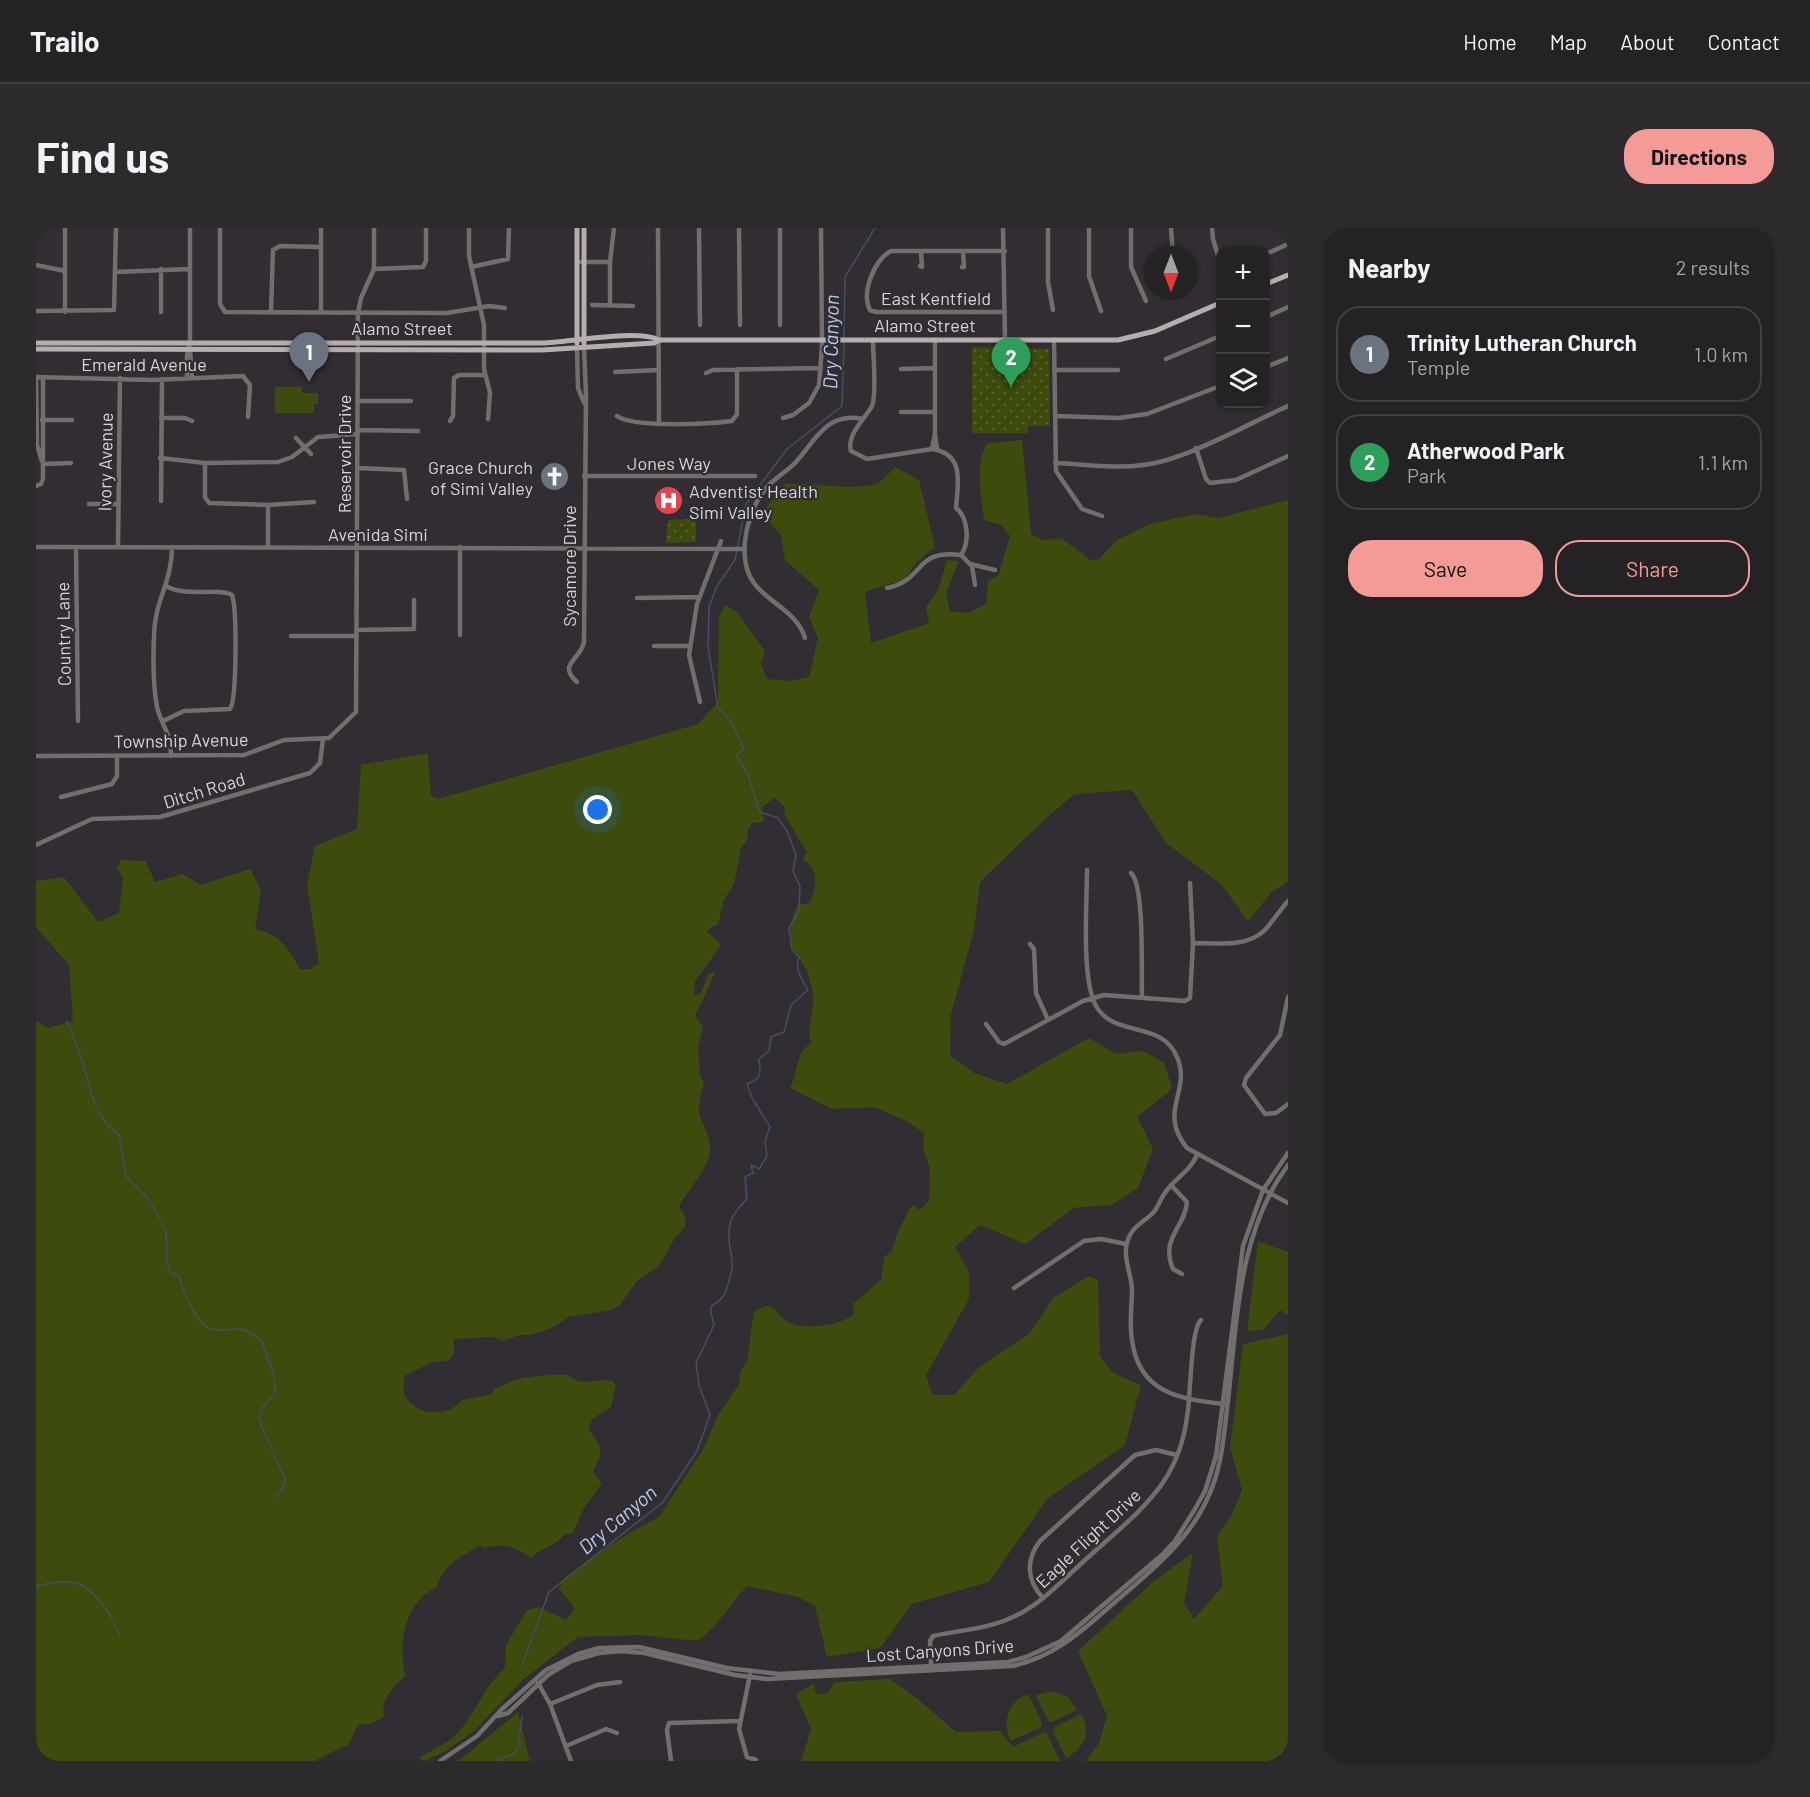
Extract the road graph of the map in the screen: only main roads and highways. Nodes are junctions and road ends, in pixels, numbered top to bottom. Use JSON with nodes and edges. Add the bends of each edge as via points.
{"nodes":[{"id":1,"x":577,"y":228,"type":"edge"},
{"id":2,"x":584,"y":228,"type":"edge"},
{"id":3,"x":580,"y":262,"type":"junction"},
{"id":4,"x":1288,"y":275,"type":"edge"},
{"id":5,"x":1270,"y":282,"type":"edge"},
{"id":6,"x":1216,"y":305,"type":"edge"},
{"id":7,"x":36,"y":343,"type":"edge"},
{"id":8,"x":580,"y":344,"type":"junction"},
{"id":9,"x":190,"y":346,"type":"junction"},
{"id":10,"x":36,"y":349,"type":"edge"}],
"edges":[{"from":1,"to":3,"type":"main road","name":"Sycamore Drive"},
{"from":2,"to":3,"type":"main road","name":"Sycamore Drive"},
{"from":3,"to":8,"type":"main road","name":"Sycamore Drive"},
{"from":4,"to":5,"type":"main road"},
{"from":6,"to":8,"type":"main road","name":"Alamo Street","via":[[1130,338],[659,340]]},
{"from":7,"to":9,"type":"main road","name":"Alamo Street"},
{"from":8,"to":9,"type":"main road","name":"Alamo Street"},
{"from":9,"to":10,"type":"main road","name":"Alamo Street"}]}
